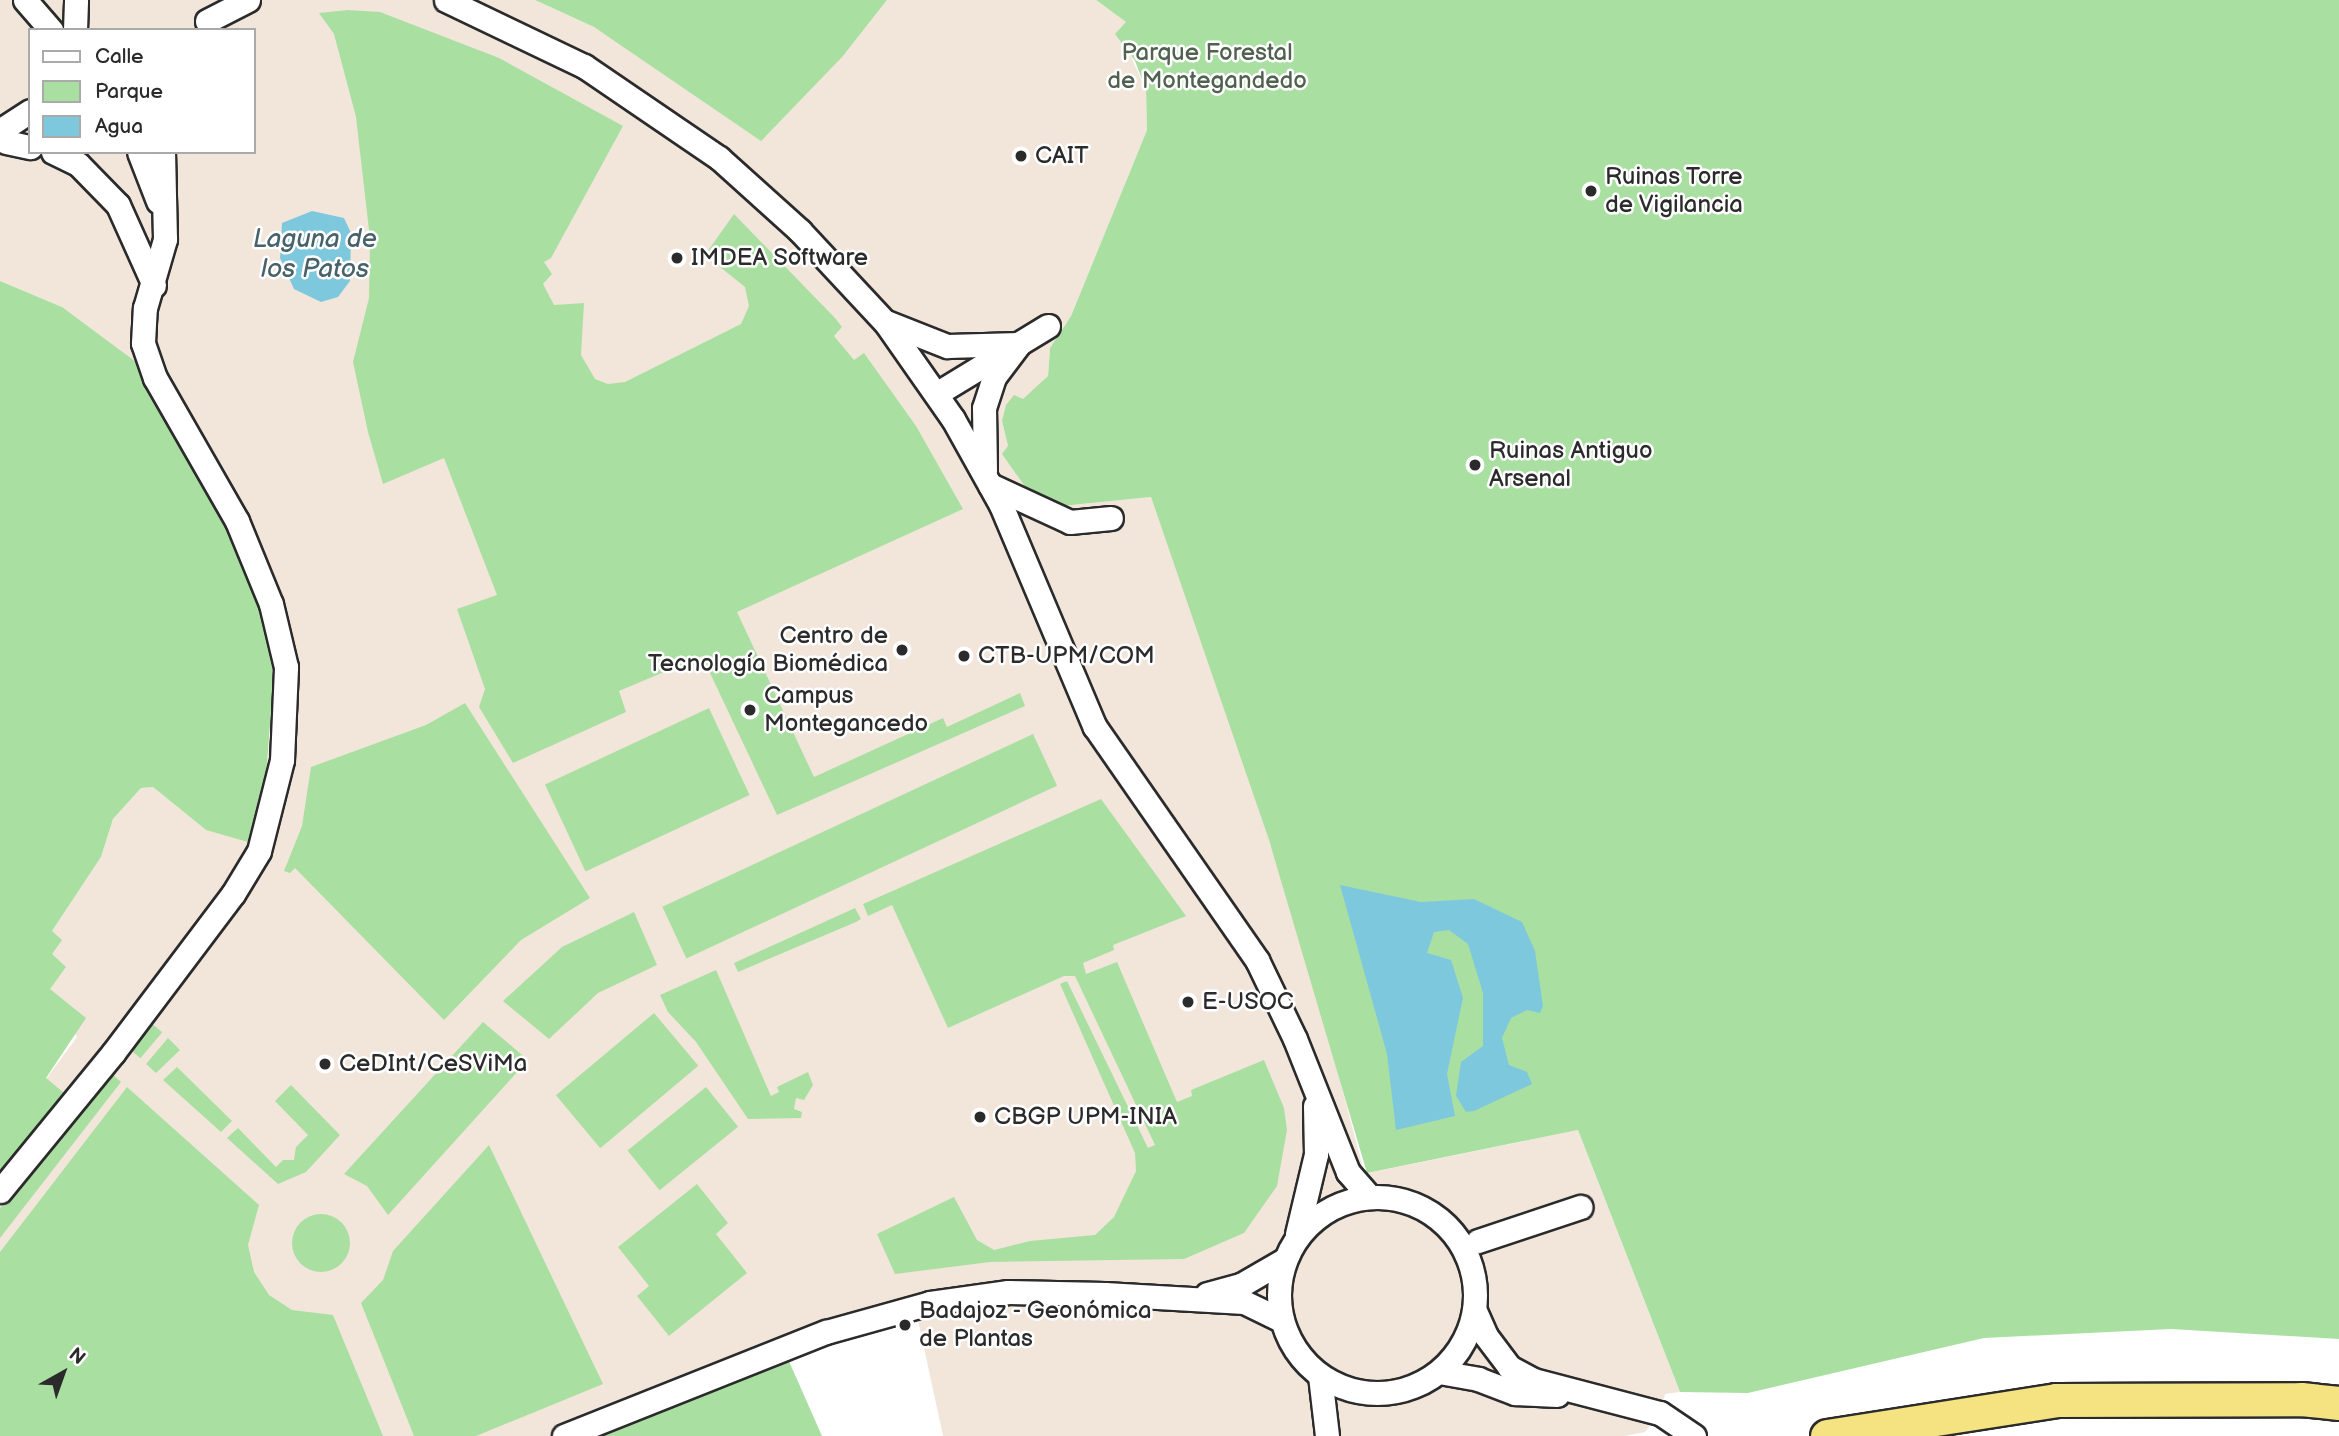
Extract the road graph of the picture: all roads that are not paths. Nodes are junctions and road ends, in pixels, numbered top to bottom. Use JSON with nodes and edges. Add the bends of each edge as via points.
{"nodes":[{"id":1,"x":24,"y":0,"type":"edge"},
{"id":2,"x":248,"y":0,"type":"edge"},
{"id":3,"x":446,"y":0,"type":"edge"},
{"id":4,"x":207,"y":17,"type":"edge"},
{"id":5,"x":49,"y":28,"type":"edge"},
{"id":6,"x":28,"y":113,"type":"edge"},
{"id":7,"x":2,"y":137,"type":"edge"},
{"id":8,"x":28,"y":146,"type":"edge"},
{"id":9,"x":56,"y":154,"type":"edge"},
{"id":10,"x":140,"y":154,"type":"edge"},
{"id":11,"x":163,"y":154,"type":"edge"},
{"id":12,"x":166,"y":224,"type":"junction"},
{"id":13,"x":154,"y":285,"type":"junction"},
{"id":14,"x":885,"y":322,"type":"junction"},
{"id":15,"x":1048,"y":327,"type":"dead end"},
{"id":16,"x":1019,"y":344,"type":"junction"},
{"id":17,"x":936,"y":394,"type":"junction"},
{"id":18,"x":988,"y":480,"type":"junction"},
{"id":19,"x":1111,"y":518,"type":"dead end"},
{"id":20,"x":1314,"y":1092,"type":"junction"},
{"id":21,"x":0,"y":1191,"type":"edge"},
{"id":22,"x":1369,"y":1196,"type":"junction"},
{"id":23,"x":1580,"y":1207,"type":"dead end"},
{"id":24,"x":1297,"y":1236,"type":"junction"},
{"id":25,"x":1478,"y":1241,"type":"dead end"},
{"id":26,"x":1284,"y":1260,"type":"junction"},
{"id":27,"x":1187,"y":1299,"type":"junction"},
{"id":28,"x":1475,"y":1311,"type":"junction"},
{"id":29,"x":1281,"y":1320,"type":"junction"},
{"id":30,"x":1439,"y":1372,"type":"junction"},
{"id":31,"x":1320,"y":1376,"type":"junction"},
{"id":32,"x":1609,"y":1397,"type":"junction"},
{"id":33,"x":2339,"y":1403,"type":"edge"},
{"id":34,"x":564,"y":1436,"type":"edge"},
{"id":35,"x":1327,"y":1436,"type":"edge"},
{"id":36,"x":1694,"y":1436,"type":"edge"},
{"id":37,"x":1827,"y":1436,"type":"edge"}],
"edges":[{"from":1,"to":5,"type":"street"},
{"from":2,"to":4,"type":"street"},
{"from":3,"to":14,"type":"street","via":[[584,66],[719,158],[800,231]]},
{"from":6,"to":7,"type":"street"},
{"from":7,"to":8,"type":"street"},
{"from":9,"to":13,"type":"street","via":[[78,164],[118,205]]},
{"from":10,"to":12,"type":"street"},
{"from":11,"to":12,"type":"street"},
{"from":12,"to":13,"type":"street"},
{"from":13,"to":21,"type":"street","via":[[142,329],[147,359],[237,521],[275,616],[286,667],[282,760],[259,851],[233,894],[113,1053]]},
{"from":14,"to":16,"type":"street","via":[[947,346]]},
{"from":14,"to":17,"type":"street"},
{"from":15,"to":16,"type":"street"},
{"from":16,"to":17,"type":"street"},
{"from":16,"to":18,"type":"street","via":[[994,377],[984,408]]},
{"from":17,"to":18,"type":"street"},
{"from":18,"to":19,"type":"street","via":[[1062,520]]},
{"from":18,"to":20,"type":"street","via":[[1030,568],[1081,704],[1130,782],[1257,960]]},
{"from":20,"to":22,"type":"street","via":[[1348,1172]]},
{"from":20,"to":24,"type":"street","via":[[1316,1154]]},
{"from":22,"to":24,"type":"street","via":[[1341,1202],[1316,1216]]},
{"from":22,"to":28,"type":"street","via":[[1403,1199],[1436,1216],[1461,1243],[1475,1278]]},
{"from":23,"to":25,"type":"street"},
{"from":24,"to":26,"type":"street"},
{"from":26,"to":27,"type":"street","via":[[1241,1285]]},
{"from":26,"to":29,"type":"street","via":[[1278,1290]]},
{"from":27,"to":29,"type":"street","via":[[1244,1302]]},
{"from":27,"to":34,"type":"street","via":[[1008,1292],[930,1303],[826,1332]]},
{"from":28,"to":30,"type":"street","via":[[1462,1345]]},
{"from":28,"to":32,"type":"street","via":[[1509,1367],[1533,1380]]},
{"from":29,"to":31,"type":"street","via":[[1296,1351]]},
{"from":30,"to":31,"type":"street","via":[[1411,1388],[1380,1394],[1349,1390]]},
{"from":30,"to":32,"type":"street","via":[[1478,1379],[1515,1393]]},
{"from":31,"to":35,"type":"street"},
{"from":32,"to":36,"type":"street","via":[[1660,1413]]},
{"from":33,"to":37,"type":"highway","via":[[2301,1399],[2056,1401]]}]}
